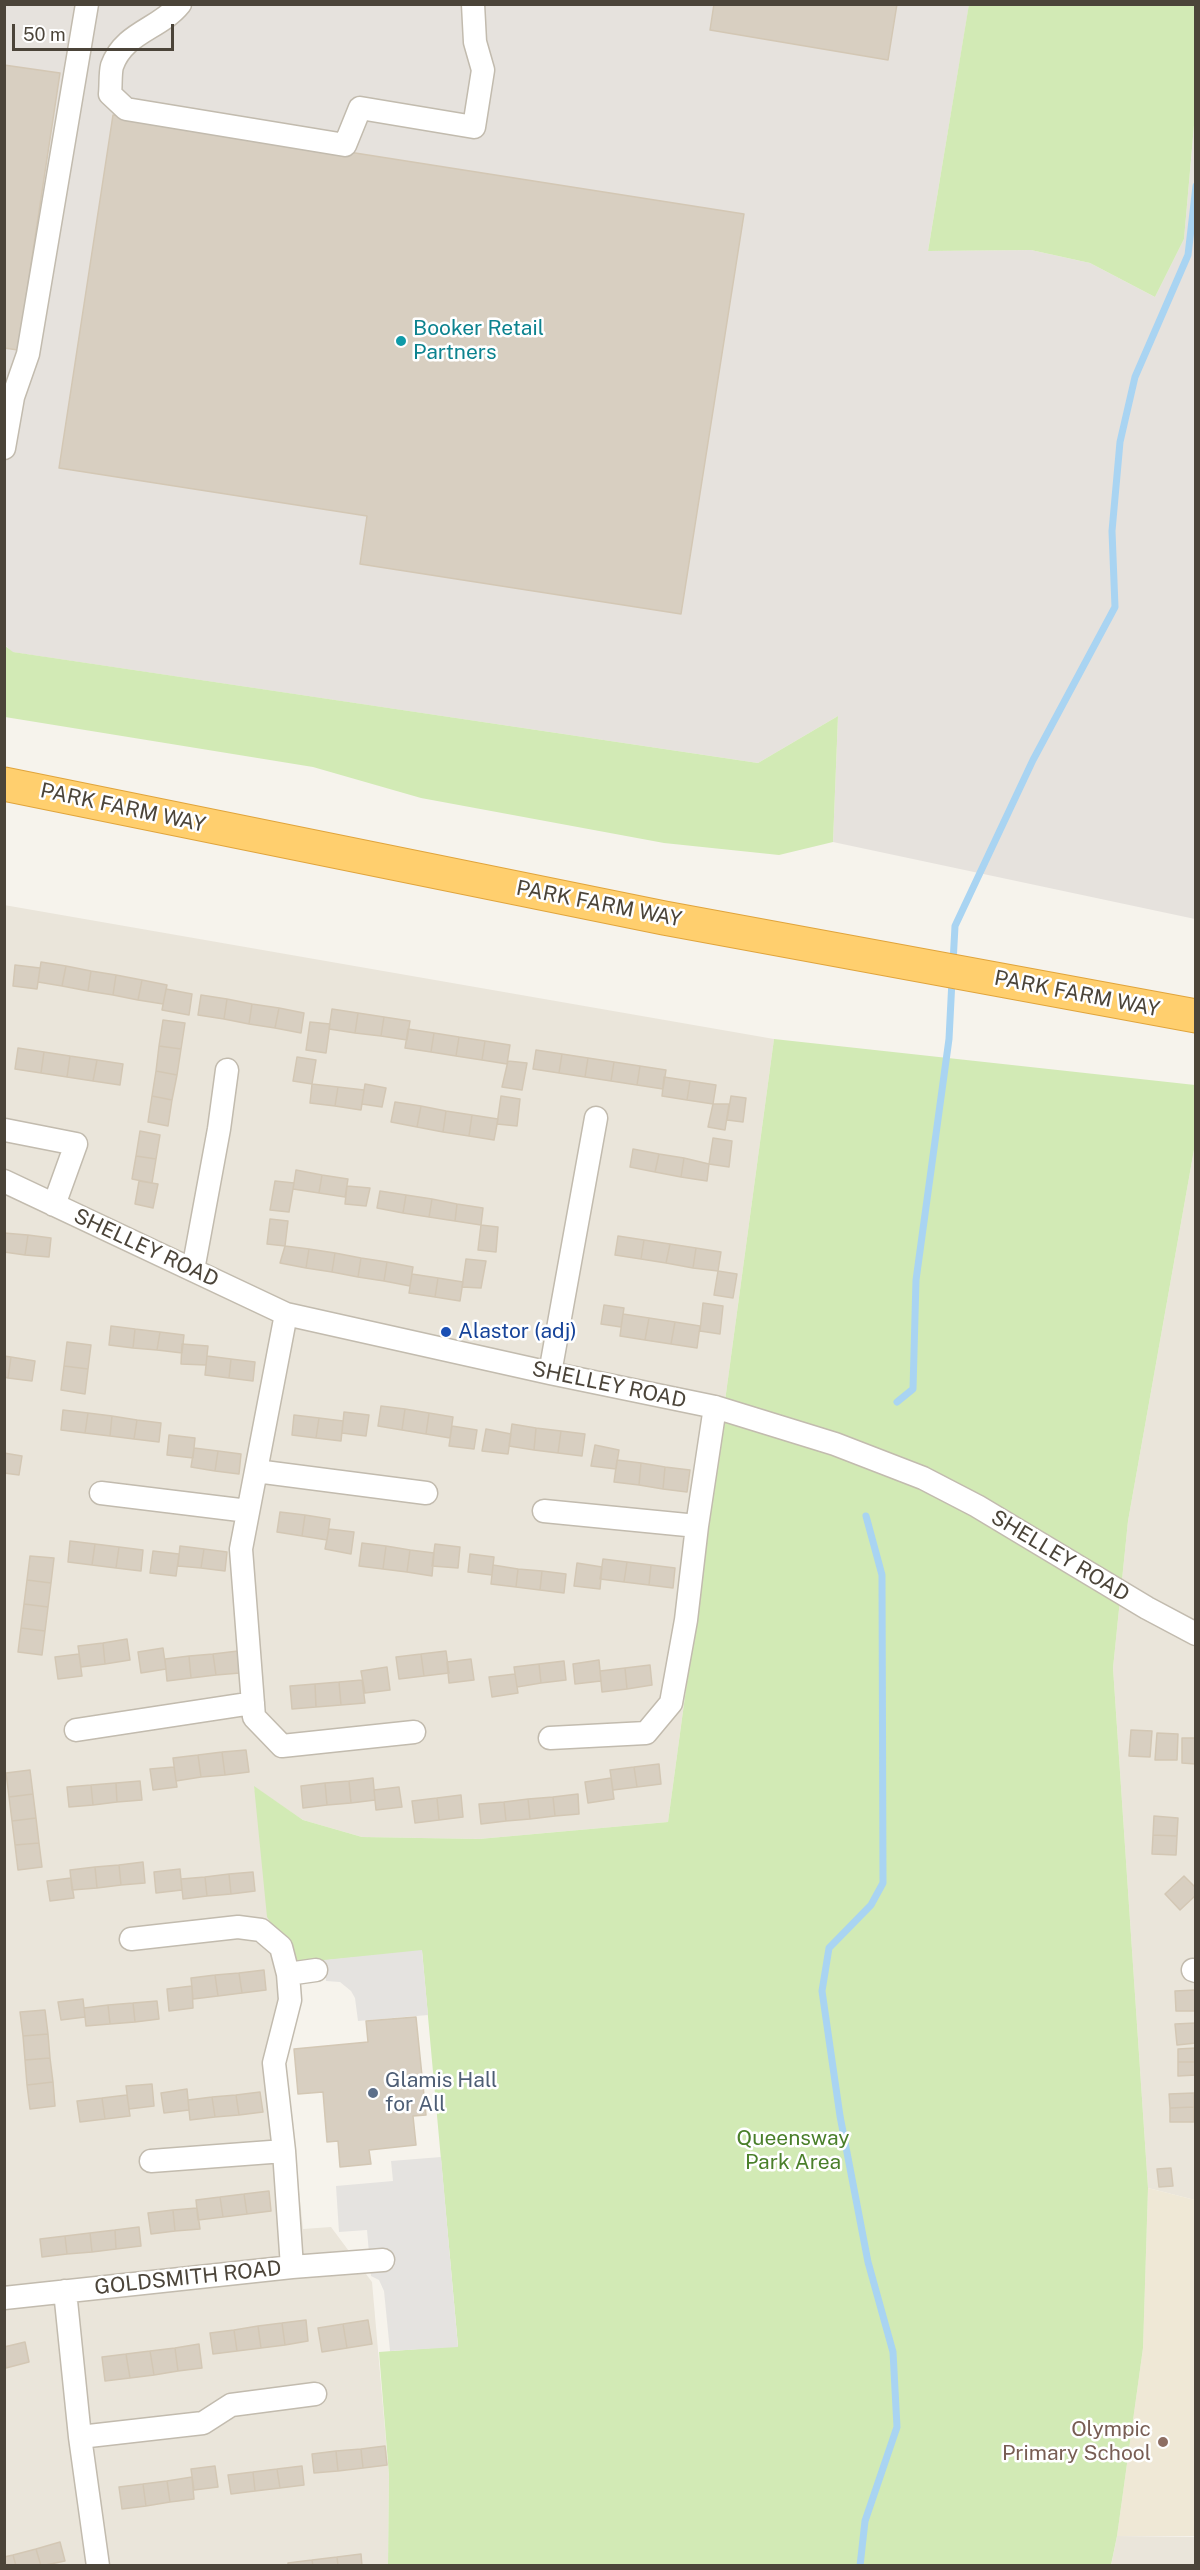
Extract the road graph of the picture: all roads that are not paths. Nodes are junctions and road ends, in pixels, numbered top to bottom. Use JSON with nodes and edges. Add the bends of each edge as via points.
{"nodes":[{"id":1,"x":87,"y":4,"type":"edge"},
{"id":2,"x":180,"y":4,"type":"edge"},
{"id":3,"x":473,"y":4,"type":"edge"},
{"id":4,"x":4,"y":448,"type":"edge"},
{"id":5,"x":4,"y":784,"type":"edge"},
{"id":6,"x":1196,"y":1016,"type":"edge"},
{"id":7,"x":227,"y":1070,"type":"dead end"},
{"id":8,"x":596,"y":1118,"type":"dead end"},
{"id":9,"x":5,"y":1130,"type":"edge"},
{"id":10,"x":4,"y":1182,"type":"edge"},
{"id":11,"x":54,"y":1205,"type":"junction"},
{"id":12,"x":193,"y":1270,"type":"junction"},
{"id":13,"x":286,"y":1314,"type":"junction"},
{"id":14,"x":550,"y":1373,"type":"junction"},
{"id":15,"x":715,"y":1407,"type":"junction"},
{"id":16,"x":256,"y":1471,"type":"junction"},
{"id":17,"x":101,"y":1493,"type":"dead end"},
{"id":18,"x":426,"y":1493,"type":"dead end"},
{"id":19,"x":544,"y":1511,"type":"dead end"},
{"id":20,"x":248,"y":1512,"type":"junction"},
{"id":21,"x":697,"y":1526,"type":"junction"},
{"id":22,"x":1196,"y":1634,"type":"edge"},
{"id":23,"x":253,"y":1703,"type":"junction"},
{"id":24,"x":76,"y":1730,"type":"dead end"},
{"id":25,"x":414,"y":1732,"type":"dead end"},
{"id":26,"x":550,"y":1738,"type":"dead end"},
{"id":27,"x":131,"y":1939,"type":"dead end"},
{"id":28,"x":316,"y":1970,"type":"dead end"},
{"id":29,"x":288,"y":1974,"type":"junction"},
{"id":30,"x":284,"y":2151,"type":"junction"},
{"id":31,"x":151,"y":2161,"type":"dead end"},
{"id":32,"x":383,"y":2260,"type":"dead end"},
{"id":33,"x":292,"y":2267,"type":"junction"},
{"id":34,"x":65,"y":2290,"type":"junction"},
{"id":35,"x":4,"y":2298,"type":"edge"},
{"id":36,"x":315,"y":2394,"type":"dead end"},
{"id":37,"x":80,"y":2437,"type":"junction"},
{"id":38,"x":98,"y":2565,"type":"edge"}],
"edges":[{"from":1,"to":4,"type":"street","via":[[28,354],[13,398]]},
{"from":2,"to":3,"type":"street","via":[[127,41],[112,66],[110,94],[126,109],[345,145],[360,108],[474,127],[483,70],[475,42]]},
{"from":5,"to":6,"type":"highway","name":"PARK FARM WAY","via":[[664,918]]},
{"from":7,"to":12,"type":"street"},
{"from":8,"to":14,"type":"street"},
{"from":9,"to":11,"type":"street","via":[[76,1144]]},
{"from":10,"to":11,"type":"street","name":"SHELLEY ROAD"},
{"from":11,"to":12,"type":"street","name":"SHELLEY ROAD"},
{"from":12,"to":13,"type":"street","name":"SHELLEY ROAD"},
{"from":13,"to":14,"type":"street","name":"SHELLEY ROAD"},
{"from":13,"to":16,"type":"street"},
{"from":14,"to":15,"type":"street","name":"SHELLEY ROAD"},
{"from":15,"to":21,"type":"street"},
{"from":15,"to":22,"type":"street","name":"SHELLEY ROAD","via":[[835,1444],[922,1478]]},
{"from":16,"to":18,"type":"street"},
{"from":16,"to":20,"type":"street"},
{"from":17,"to":20,"type":"street"},
{"from":19,"to":21,"type":"street"},
{"from":20,"to":23,"type":"street","via":[[241,1549]]},
{"from":21,"to":26,"type":"street","via":[[671,1703],[646,1732]]},
{"from":23,"to":24,"type":"street"},
{"from":23,"to":25,"type":"street","via":[[254,1717],[282,1746]]},
{"from":27,"to":29,"type":"street","name":"GOLDSMITH ROAD","via":[[238,1927],[261,1930],[280,1947]]},
{"from":28,"to":29,"type":"street"},
{"from":29,"to":30,"type":"street","name":"GOLDSMITH ROAD","via":[[290,2000],[274,2063]]},
{"from":30,"to":31,"type":"street"},
{"from":30,"to":33,"type":"street","name":"GOLDSMITH ROAD"},
{"from":32,"to":33,"type":"street"},
{"from":33,"to":34,"type":"street","name":"GOLDSMITH ROAD"},
{"from":34,"to":35,"type":"street","name":"GOLDSMITH ROAD"},
{"from":34,"to":37,"type":"street"},
{"from":36,"to":37,"type":"street","via":[[231,2405],[202,2422]]},
{"from":37,"to":38,"type":"street"}]}
